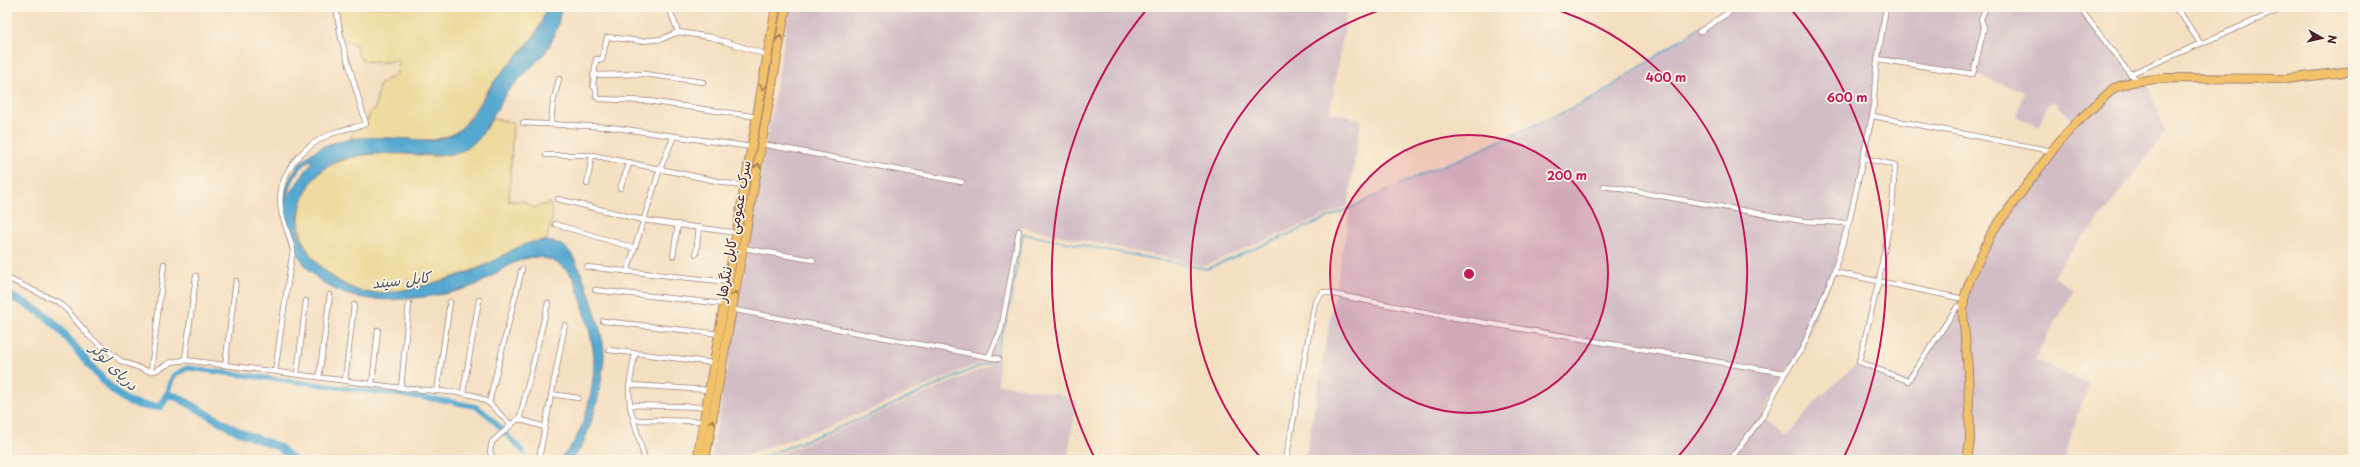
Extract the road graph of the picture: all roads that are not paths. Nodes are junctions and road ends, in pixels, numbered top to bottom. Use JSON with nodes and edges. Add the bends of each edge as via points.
{"nodes":[{"id":1,"x":336,"y":7,"type":"edge"},
{"id":2,"x":669,"y":7,"type":"edge"},
{"id":3,"x":776,"y":7,"type":"edge"},
{"id":4,"x":786,"y":7,"type":"edge"},
{"id":5,"x":1737,"y":7,"type":"edge"},
{"id":6,"x":1886,"y":7,"type":"edge"},
{"id":7,"x":1986,"y":7,"type":"edge"},
{"id":8,"x":2079,"y":7,"type":"edge"},
{"id":9,"x":2173,"y":7,"type":"edge"},
{"id":10,"x":2262,"y":7,"type":"edge"},
{"id":11,"x":2286,"y":7,"type":"edge"},
{"id":12,"x":2350,"y":7,"type":"edge"},
{"id":13,"x":2353,"y":13,"type":"edge"},
{"id":14,"x":2266,"y":14,"type":"junction"},
{"id":15,"x":678,"y":32,"type":"junction"},
{"id":16,"x":1699,"y":32,"type":"dead end"},
{"id":17,"x":2200,"y":43,"type":"junction"},
{"id":18,"x":768,"y":55,"type":"junction"},
{"id":19,"x":1878,"y":59,"type":"junction"},
{"id":20,"x":2353,"y":71,"type":"edge"},
{"id":21,"x":2130,"y":74,"type":"junction"},
{"id":22,"x":594,"y":75,"type":"junction"},
{"id":23,"x":559,"y":79,"type":"dead end"},
{"id":24,"x":2140,"y":81,"type":"junction"},
{"id":25,"x":703,"y":82,"type":"dead end"},
{"id":26,"x":1873,"y":116,"type":"junction"},
{"id":27,"x":758,"y":117,"type":"junction"},
{"id":28,"x":524,"y":123,"type":"dead end"},
{"id":29,"x":551,"y":123,"type":"junction"},
{"id":30,"x":674,"y":136,"type":"junction"},
{"id":31,"x":762,"y":144,"type":"junction"},
{"id":32,"x":752,"y":147,"type":"junction"},
{"id":33,"x":2052,"y":151,"type":"junction"},
{"id":34,"x":546,"y":155,"type":"dead end"},
{"id":35,"x":592,"y":155,"type":"junction"},
{"id":36,"x":1863,"y":158,"type":"junction"},
{"id":37,"x":630,"y":162,"type":"junction"},
{"id":38,"x":660,"y":169,"type":"junction"},
{"id":39,"x":962,"y":182,"type":"dead end"},
{"id":40,"x":587,"y":184,"type":"dead end"},
{"id":41,"x":1604,"y":186,"type":"dead end"},
{"id":42,"x":746,"y":187,"type":"junction"},
{"id":43,"x":620,"y":188,"type":"dead end"},
{"id":44,"x":558,"y":199,"type":"dead end"},
{"id":45,"x":643,"y":220,"type":"junction"},
{"id":46,"x":1848,"y":223,"type":"junction"},
{"id":47,"x":555,"y":224,"type":"dead end"},
{"id":48,"x":678,"y":224,"type":"junction"},
{"id":49,"x":699,"y":227,"type":"junction"},
{"id":50,"x":1019,"y":231,"type":"dead end"},
{"id":51,"x":738,"y":233,"type":"junction"},
{"id":52,"x":634,"y":248,"type":"junction"},
{"id":53,"x":743,"y":248,"type":"junction"},
{"id":54,"x":696,"y":254,"type":"dead end"},
{"id":55,"x":673,"y":256,"type":"dead end"},
{"id":56,"x":813,"y":260,"type":"dead end"},
{"id":57,"x":164,"y":264,"type":"dead end"},
{"id":58,"x":587,"y":267,"type":"dead end"},
{"id":59,"x":522,"y":269,"type":"dead end"},
{"id":60,"x":627,"y":272,"type":"junction"},
{"id":61,"x":1834,"y":272,"type":"junction"},
{"id":62,"x":196,"y":276,"type":"dead end"},
{"id":63,"x":7,"y":278,"type":"edge"},
{"id":64,"x":1879,"y":280,"type":"junction"},
{"id":65,"x":236,"y":281,"type":"dead end"},
{"id":66,"x":729,"y":282,"type":"junction"},
{"id":67,"x":595,"y":290,"type":"dead end"},
{"id":68,"x":330,"y":295,"type":"dead end"},
{"id":69,"x":479,"y":300,"type":"dead end"},
{"id":70,"x":306,"y":301,"type":"dead end"},
{"id":71,"x":450,"y":302,"type":"dead end"},
{"id":72,"x":1964,"y":302,"type":"junction"},
{"id":73,"x":409,"y":303,"type":"dead end"},
{"id":74,"x":548,"y":303,"type":"dead end"},
{"id":75,"x":354,"y":305,"type":"dead end"},
{"id":76,"x":727,"y":307,"type":"junction"},
{"id":77,"x":603,"y":321,"type":"dead end"},
{"id":78,"x":565,"y":325,"type":"dead end"},
{"id":79,"x":378,"y":330,"type":"dead end"},
{"id":80,"x":720,"y":334,"type":"junction"},
{"id":81,"x":609,"y":350,"type":"dead end"},
{"id":82,"x":635,"y":353,"type":"junction"},
{"id":83,"x":988,"y":356,"type":"junction"},
{"id":84,"x":999,"y":359,"type":"dead end"},
{"id":85,"x":185,"y":360,"type":"junction"},
{"id":86,"x":715,"y":363,"type":"junction"},
{"id":87,"x":225,"y":365,"type":"junction"},
{"id":88,"x":151,"y":371,"type":"junction"},
{"id":89,"x":275,"y":372,"type":"junction"},
{"id":90,"x":1784,"y":373,"type":"junction"},
{"id":91,"x":297,"y":374,"type":"junction"},
{"id":92,"x":319,"y":377,"type":"junction"},
{"id":93,"x":345,"y":380,"type":"junction"},
{"id":94,"x":372,"y":384,"type":"junction"},
{"id":95,"x":630,"y":385,"type":"junction"},
{"id":96,"x":401,"y":388,"type":"junction"},
{"id":97,"x":710,"y":390,"type":"junction"},
{"id":98,"x":437,"y":391,"type":"junction"},
{"id":99,"x":464,"y":393,"type":"junction"},
{"id":100,"x":551,"y":394,"type":"junction"},
{"id":101,"x":578,"y":398,"type":"dead end"},
{"id":102,"x":489,"y":403,"type":"junction"},
{"id":103,"x":630,"y":405,"type":"junction"},
{"id":104,"x":706,"y":407,"type":"junction"},
{"id":105,"x":518,"y":419,"type":"junction"},
{"id":106,"x":634,"y":420,"type":"junction"},
{"id":107,"x":704,"y":421,"type":"junction"},
{"id":108,"x":510,"y":424,"type":"junction"},
{"id":109,"x":545,"y":427,"type":"junction"},
{"id":110,"x":540,"y":453,"type":"dead end"},
{"id":111,"x":494,"y":460,"type":"edge"},
{"id":112,"x":645,"y":460,"type":"edge"},
{"id":113,"x":697,"y":460,"type":"edge"},
{"id":114,"x":705,"y":460,"type":"edge"},
{"id":115,"x":1286,"y":460,"type":"edge"},
{"id":116,"x":1730,"y":460,"type":"edge"},
{"id":117,"x":1967,"y":460,"type":"edge"}],
"edges":[{"from":1,"to":89,"type":"street","via":[[341,38],[366,124],[339,131],[310,146],[291,164],[282,181],[281,211],[293,250]]},
{"from":2,"to":15,"type":"street"},
{"from":3,"to":18,"type":"highway","name":"سرک عمومی کابل ننگرهار"},
{"from":31,"to":4,"type":"highway","name":"سرک عمومی کابل ننگرهار","one_way":true},
{"from":5,"to":16,"type":"street"},
{"from":6,"to":19,"type":"street"},
{"from":7,"to":19,"type":"street","via":[[1981,19],[1984,28],[1973,74]]},
{"from":8,"to":21,"type":"street"},
{"from":9,"to":17,"type":"street","via":[[2181,14]]},
{"from":10,"to":14,"type":"street"},
{"from":11,"to":14,"type":"street"},
{"from":12,"to":13,"type":"street"},
{"from":14,"to":17,"type":"street"},
{"from":15,"to":18,"type":"street","via":[[710,37]]},
{"from":15,"to":22,"type":"street","via":[[662,39],[641,41],[607,37],[602,60],[596,59]]},
{"from":17,"to":21,"type":"street"},
{"from":18,"to":27,"type":"highway","name":"سرک عمومی کابل ننگرهار","one_way":true},
{"from":19,"to":26,"type":"street"},
{"from":20,"to":24,"type":"highway","via":[[2286,79],[2164,78]]},
{"from":21,"to":24,"type":"street"},
{"from":22,"to":25,"type":"street","via":[[644,74]]},
{"from":22,"to":27,"type":"street","via":[[592,86],[596,89],[596,96],[599,99],[648,101]]},
{"from":23,"to":29,"type":"street","via":[[552,103]]},
{"from":24,"to":33,"type":"highway","via":[[2114,88],[2076,123]]},
{"from":26,"to":33,"type":"street"},
{"from":26,"to":36,"type":"street"},
{"from":27,"to":32,"type":"highway","name":"سرک عمومی کابل ننگرهار"},
{"from":28,"to":29,"type":"street"},
{"from":29,"to":30,"type":"street","via":[[610,127]]},
{"from":30,"to":32,"type":"street"},
{"from":30,"to":38,"type":"street"},
{"from":31,"to":39,"type":"street"},
{"from":53,"to":31,"type":"highway","name":"سرک عمومی کابل ننگرهار","one_way":true},
{"from":32,"to":42,"type":"highway","name":"سرک عمومی کابل ننگرهار"},
{"from":33,"to":72,"type":"highway","via":[[1992,232],[1971,277]]},
{"from":34,"to":35,"type":"street"},
{"from":35,"to":37,"type":"street"},
{"from":35,"to":40,"type":"street"},
{"from":36,"to":46,"type":"street"},
{"from":36,"to":64,"type":"street","via":[[1895,165],[1892,209]]},
{"from":37,"to":38,"type":"street"},
{"from":37,"to":43,"type":"street"},
{"from":38,"to":42,"type":"street"},
{"from":38,"to":45,"type":"street"},
{"from":41,"to":46,"type":"street","via":[[1803,221]]},
{"from":42,"to":51,"type":"highway","name":"سرک عمومی کابل ننگرهار"},
{"from":44,"to":45,"type":"street"},
{"from":45,"to":48,"type":"street"},
{"from":45,"to":52,"type":"street"},
{"from":46,"to":61,"type":"street"},
{"from":47,"to":52,"type":"street"},
{"from":48,"to":49,"type":"street"},
{"from":48,"to":55,"type":"street"},
{"from":49,"to":51,"type":"street"},
{"from":49,"to":54,"type":"street"},
{"from":50,"to":83,"type":"street","via":[[1000,330]]},
{"from":51,"to":66,"type":"highway","name":"سرک عمومی کابل ننگرهار"},
{"from":52,"to":60,"type":"street"},
{"from":53,"to":56,"type":"street"},
{"from":76,"to":53,"type":"highway","name":"سرک عمومی کابل ننگرهار","one_way":true},
{"from":57,"to":88,"type":"street"},
{"from":58,"to":60,"type":"street"},
{"from":59,"to":102,"type":"street"},
{"from":60,"to":66,"type":"street"},
{"from":61,"to":64,"type":"street"},
{"from":61,"to":90,"type":"street","via":[[1802,349]]},
{"from":62,"to":85,"type":"street"},
{"from":63,"to":88,"type":"street","via":[[58,302],[104,350],[121,361]]},
{"from":64,"to":72,"type":"street"},
{"from":64,"to":72,"type":"street","via":[[1859,362],[1908,381],[1957,307]]},
{"from":65,"to":87,"type":"street"},
{"from":66,"to":76,"type":"highway","name":"سرک عمومی کابل ننگرهار"},
{"from":67,"to":76,"type":"street"},
{"from":68,"to":92,"type":"street"},
{"from":69,"to":99,"type":"street"},
{"from":70,"to":91,"type":"street"},
{"from":71,"to":98,"type":"street"},
{"from":72,"to":117,"type":"highway","via":[[1970,440]]},
{"from":73,"to":96,"type":"street"},
{"from":74,"to":105,"type":"street"},
{"from":75,"to":93,"type":"street"},
{"from":76,"to":80,"type":"highway","name":"سرک عمومی کابل ننگرهار"},
{"from":76,"to":83,"type":"street"},
{"from":114,"to":76,"type":"highway","name":"سرک عمومی کابل ننگرهار","one_way":true},
{"from":77,"to":80,"type":"street"},
{"from":78,"to":100,"type":"street"},
{"from":79,"to":94,"type":"street"},
{"from":80,"to":86,"type":"highway","name":"سرک عمومی کابل ننگرهار"},
{"from":81,"to":82,"type":"street"},
{"from":82,"to":86,"type":"street"},
{"from":82,"to":95,"type":"street"},
{"from":83,"to":84,"type":"street"},
{"from":85,"to":87,"type":"street"},
{"from":85,"to":88,"type":"street","via":[[172,362],[160,370]]},
{"from":86,"to":97,"type":"highway","name":"سرک عمومی کابل ننگرهار"},
{"from":87,"to":89,"type":"street"},
{"from":89,"to":91,"type":"street"},
{"from":90,"to":115,"type":"street","via":[[1439,315],[1323,292],[1315,302]]},
{"from":90,"to":116,"type":"street","via":[[1763,416]]},
{"from":91,"to":92,"type":"street"},
{"from":92,"to":93,"type":"street"},
{"from":93,"to":94,"type":"street"},
{"from":94,"to":96,"type":"street"},
{"from":95,"to":97,"type":"street"},
{"from":95,"to":103,"type":"street"},
{"from":96,"to":98,"type":"street"},
{"from":97,"to":104,"type":"highway","name":"سرک عمومی کابل ننگرهار"},
{"from":98,"to":99,"type":"street"},
{"from":99,"to":102,"type":"street"},
{"from":100,"to":101,"type":"street"},
{"from":100,"to":109,"type":"street"},
{"from":102,"to":108,"type":"street"},
{"from":103,"to":104,"type":"street"},
{"from":103,"to":106,"type":"street"},
{"from":104,"to":107,"type":"highway","name":"سرک عمومی کابل ننگرهار"},
{"from":105,"to":108,"type":"street"},
{"from":105,"to":109,"type":"street"},
{"from":106,"to":107,"type":"street"},
{"from":106,"to":112,"type":"street"},
{"from":107,"to":113,"type":"highway","name":"سرک عمومی کابل ننگرهار"},
{"from":108,"to":111,"type":"street","via":[[492,442],[490,448]]},
{"from":109,"to":110,"type":"street"}]}
